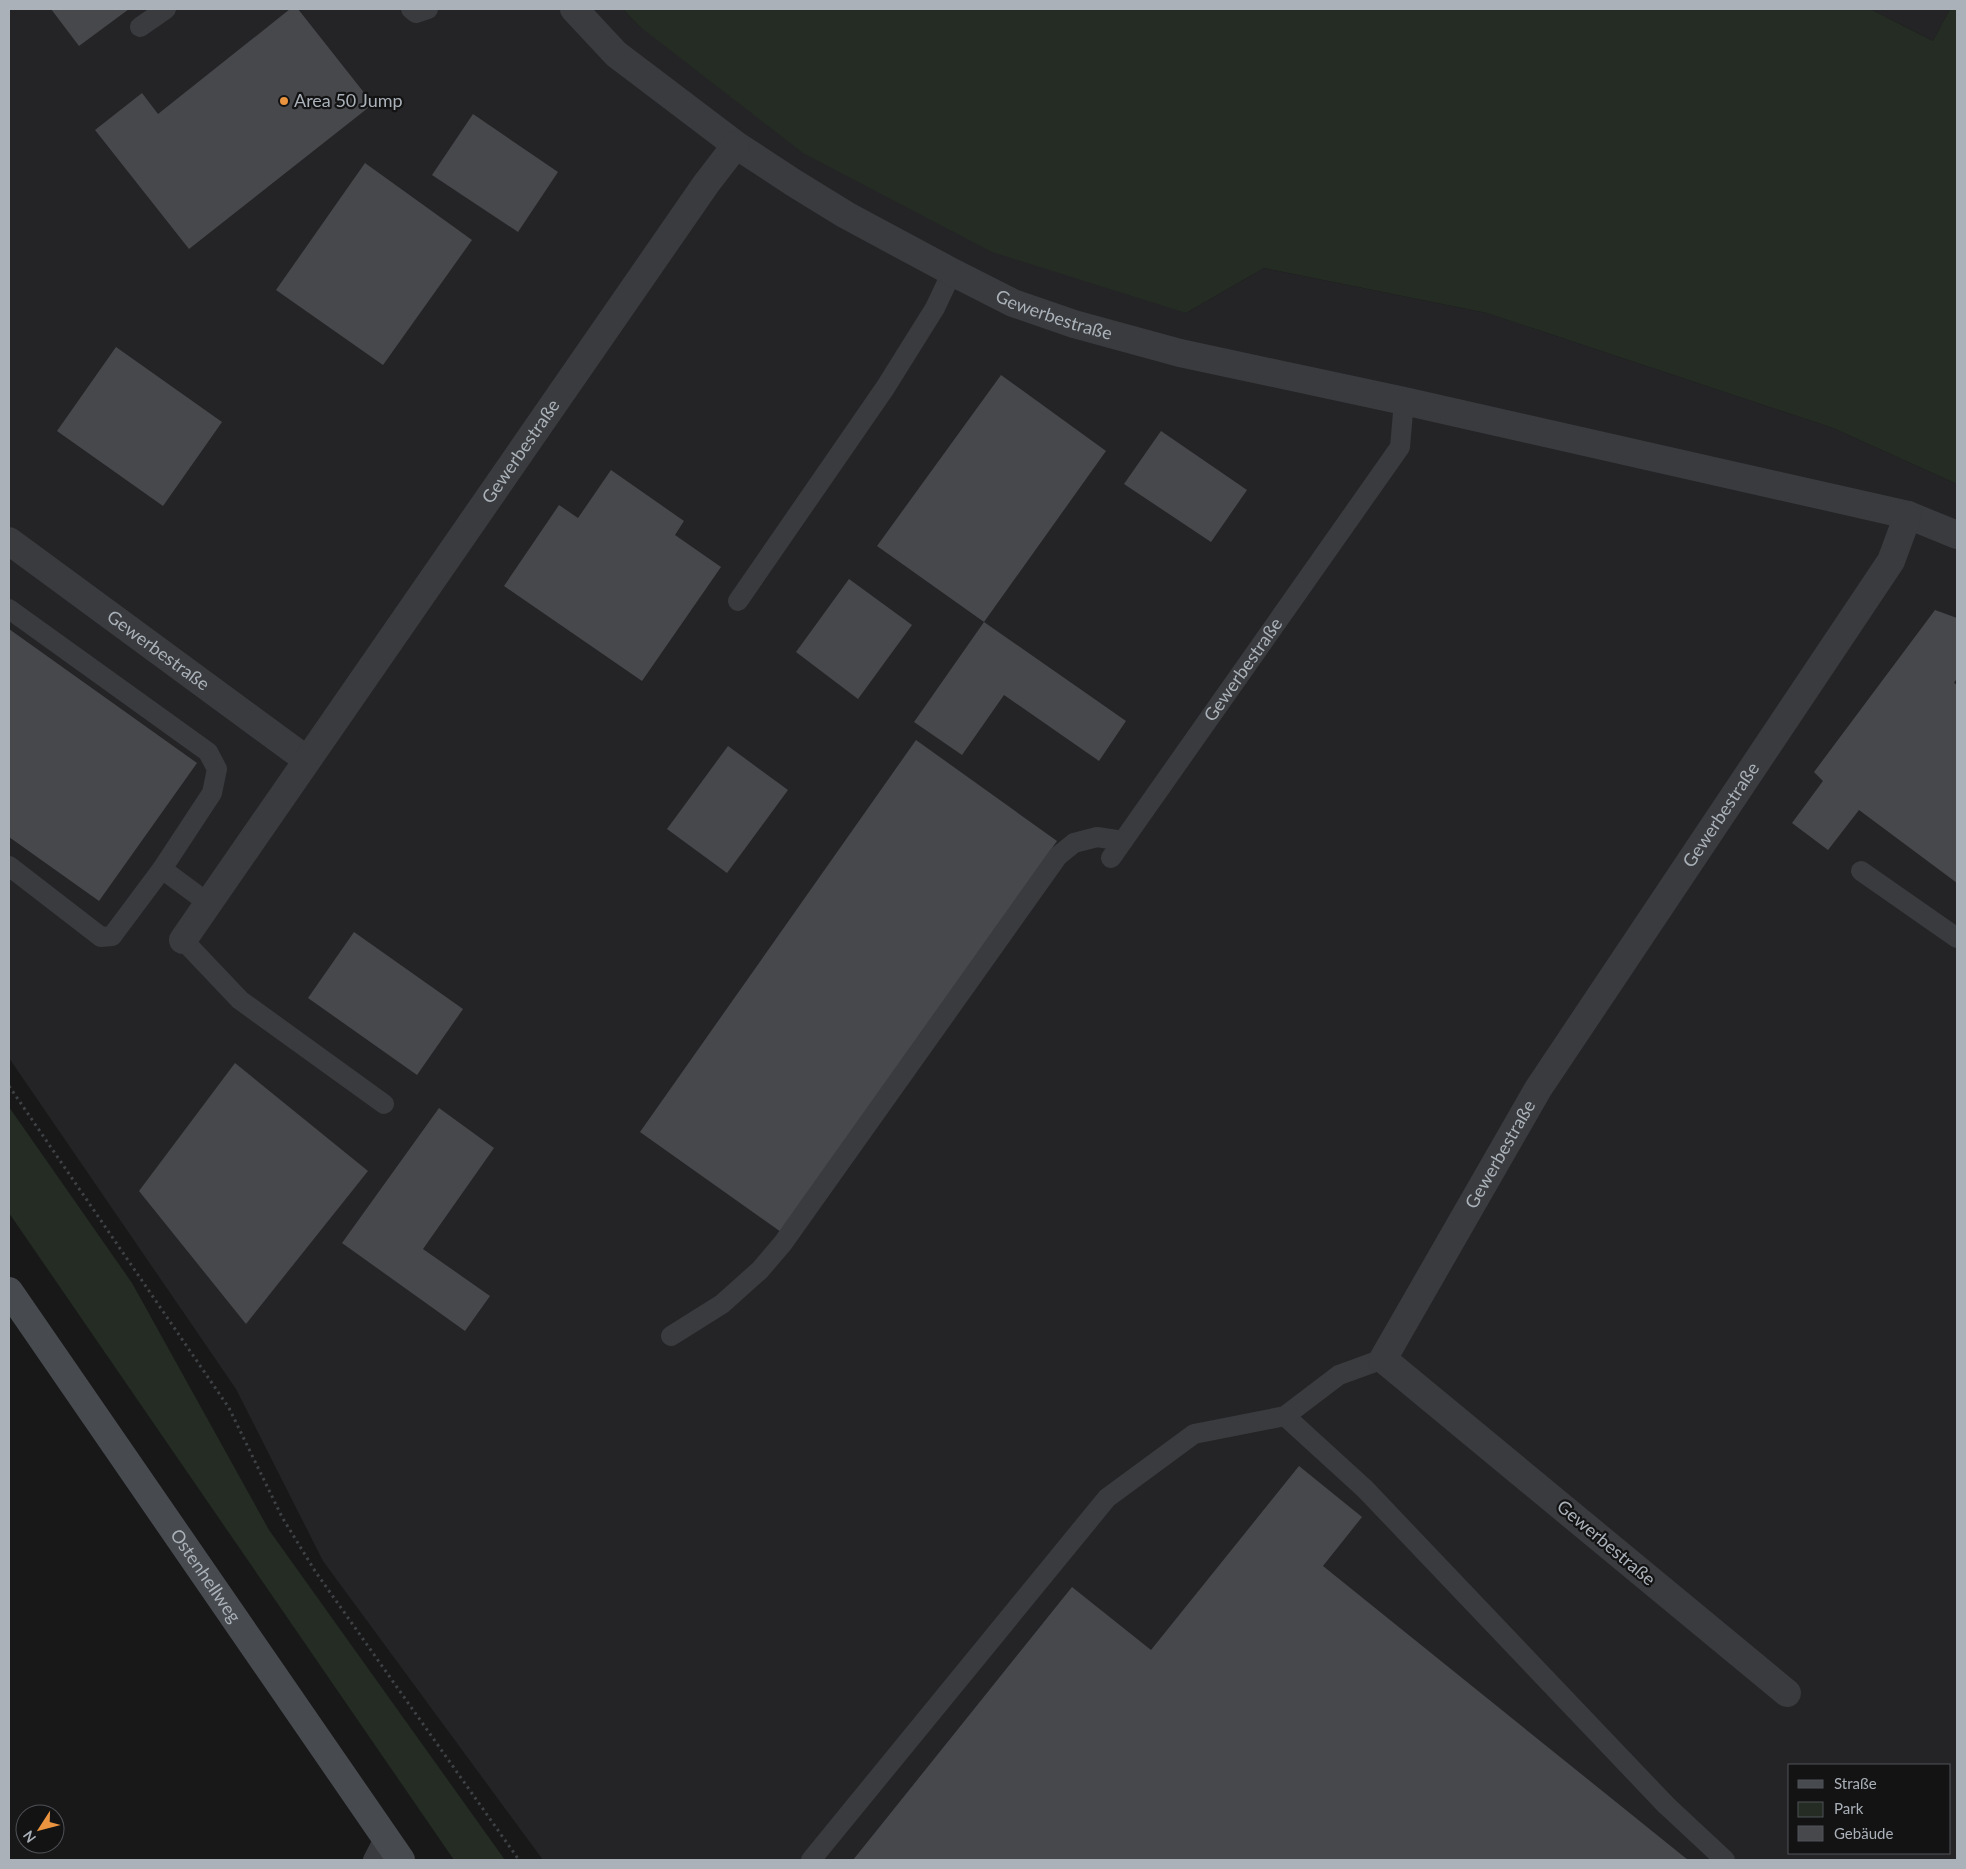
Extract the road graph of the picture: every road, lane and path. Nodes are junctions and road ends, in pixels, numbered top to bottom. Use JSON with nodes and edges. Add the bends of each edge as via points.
{"nodes":[{"id":1,"x":166,"y":9,"type":"edge"},
{"id":2,"x":411,"y":9,"type":"edge"},
{"id":3,"x":428,"y":9,"type":"edge"},
{"id":4,"x":574,"y":9,"type":"edge"},
{"id":5,"x":140,"y":27,"type":"dead end"},
{"id":6,"x":736,"y":145,"type":"junction"},
{"id":7,"x":952,"y":272,"type":"junction"},
{"id":8,"x":1404,"y":401,"type":"junction"},
{"id":9,"x":1908,"y":514,"type":"junction"},
{"id":10,"x":1957,"y":534,"type":"edge"},
{"id":11,"x":9,"y":541,"type":"edge"},
{"id":12,"x":738,"y":601,"type":"dead end"},
{"id":13,"x":9,"y":609,"type":"edge"},
{"id":14,"x":307,"y":760,"type":"junction"},
{"id":15,"x":1123,"y":841,"type":"junction"},
{"id":16,"x":1111,"y":858,"type":"dead end"},
{"id":17,"x":9,"y":866,"type":"edge"},
{"id":18,"x":162,"y":869,"type":"junction"},
{"id":19,"x":1861,"y":871,"type":"dead end"},
{"id":20,"x":208,"y":903,"type":"junction"},
{"id":21,"x":1957,"y":938,"type":"edge"},
{"id":22,"x":183,"y":940,"type":"joint"},
{"id":23,"x":9,"y":1086,"type":"edge"},
{"id":24,"x":384,"y":1104,"type":"dead end"},
{"id":25,"x":9,"y":1291,"type":"edge"},
{"id":26,"x":671,"y":1336,"type":"dead end"},
{"id":27,"x":1383,"y":1359,"type":"junction"},
{"id":28,"x":1285,"y":1416,"type":"junction"},
{"id":29,"x":1787,"y":1693,"type":"dead end"},
{"id":30,"x":379,"y":1848,"type":"edge"},
{"id":31,"x":401,"y":1860,"type":"edge"},
{"id":32,"x":519,"y":1860,"type":"edge"},
{"id":33,"x":811,"y":1860,"type":"edge"},
{"id":34,"x":1725,"y":1860,"type":"edge"}],
"edges":[{"from":1,"to":5,"type":"lane"},
{"from":2,"to":3,"type":"lane","via":[[416,13]]},
{"from":4,"to":6,"type":"street","name":"Gewerbestraße","via":[[616,54]]},
{"from":6,"to":7,"type":"street","name":"Gewerbestraße","via":[[846,214]]},
{"from":6,"to":14,"type":"street","name":"Gewerbestraße"},
{"from":7,"to":8,"type":"street","name":"Gewerbestraße","via":[[1013,302],[1074,324],[1180,353]]},
{"from":7,"to":12,"type":"lane","via":[[935,308],[885,388]]},
{"from":8,"to":9,"type":"street","name":"Gewerbestraße"},
{"from":8,"to":15,"type":"lane","name":"Gewerbestraße","via":[[1400,447]]},
{"from":9,"to":10,"type":"street","name":"Gewerbestraße"},
{"from":9,"to":27,"type":"street","name":"Gewerbestraße","via":[[1891,562],[1538,1089]]},
{"from":11,"to":14,"type":"street","name":"Gewerbestraße"},
{"from":13,"to":18,"type":"lane","via":[[208,752],[217,769],[212,793]]},
{"from":14,"to":20,"type":"street","name":"Gewerbestraße"},
{"from":15,"to":16,"type":"lane","name":"Gewerbestraße"},
{"from":15,"to":26,"type":"lane","via":[[1097,838],[1074,843],[1058,856],[783,1244],[722,1304]]},
{"from":17,"to":18,"type":"lane","via":[[101,937],[112,936]]},
{"from":18,"to":20,"type":"lane"},
{"from":19,"to":21,"type":"lane"},
{"from":20,"to":22,"type":"street","name":"Gewerbestraße"},
{"from":22,"to":24,"type":"lane","via":[[240,1000]]},
{"from":23,"to":32,"type":"path","via":[[229,1408],[282,1517],[315,1571]]},
{"from":25,"to":30,"type":"main road","name":"Ostenhellweg"},
{"from":27,"to":28,"type":"lane","via":[[1339,1375]]},
{"from":27,"to":29,"type":"street","name":"Gewerbestraße"},
{"from":28,"to":33,"type":"lane","via":[[1194,1434],[1107,1498]]},
{"from":28,"to":34,"type":"lane","via":[[1365,1489],[1666,1805]]},
{"from":30,"to":31,"type":"main road","name":"Ostenhellweg"}]}
